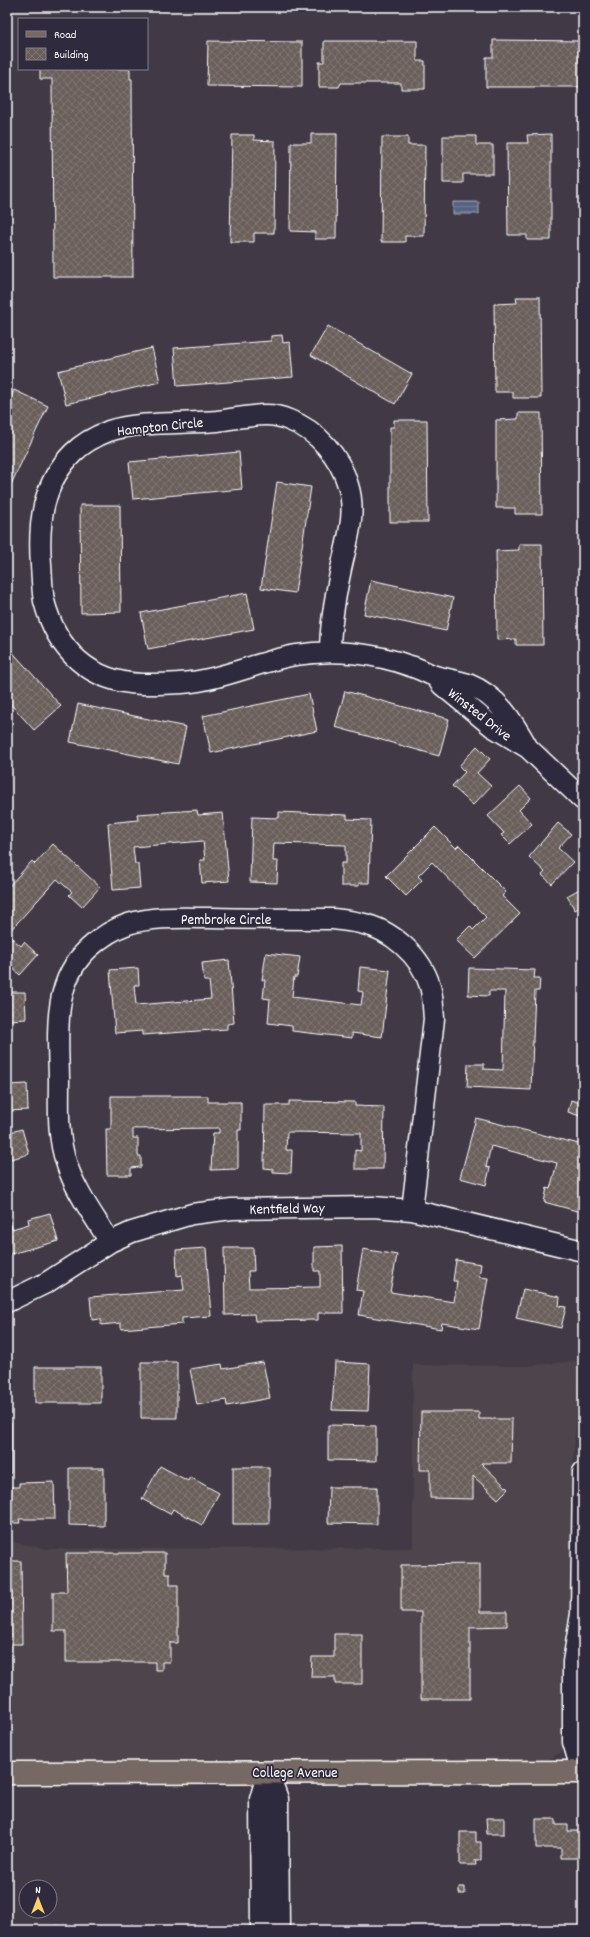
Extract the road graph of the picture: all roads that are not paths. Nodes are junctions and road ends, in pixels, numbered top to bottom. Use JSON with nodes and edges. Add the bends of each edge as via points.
{"nodes":[{"id":1,"x":330,"y":652,"type":"junction"},
{"id":2,"x":583,"y":800,"type":"edge"},
{"id":3,"x":412,"y":1210,"type":"junction"},
{"id":4,"x":110,"y":1242,"type":"junction"},
{"id":5,"x":583,"y":1251,"type":"edge"},
{"id":6,"x":7,"y":1302,"type":"edge"},
{"id":7,"x":583,"y":1472,"type":"edge"},
{"id":8,"x":582,"y":1618,"type":"edge"},
{"id":9,"x":583,"y":1771,"type":"edge"},
{"id":10,"x":268,"y":1772,"type":"junction"},
{"id":11,"x":7,"y":1773,"type":"edge"},
{"id":12,"x":261,"y":1930,"type":"edge"},
{"id":13,"x":279,"y":1930,"type":"edge"}],
"edges":[{"from":1,"to":1,"type":"street","name":"Hampton Circle","via":[[300,654],[192,682],[161,684],[130,683],[103,677],[78,661],[54,630],[44,599],[39,544],[43,506],[58,469],[75,450],[93,438],[129,427],[268,415],[303,427],[318,438],[337,459],[349,486],[352,511],[333,612]]},
{"from":1,"to":2,"type":"street","name":"Winsted Drive","via":[[370,655],[434,675],[442,685],[493,728],[528,748]]},
{"from":3,"to":4,"type":"street","name":"Kentfield Way","via":[[373,1207],[232,1209],[181,1217],[132,1232]]},
{"from":3,"to":4,"type":"street","name":"Pembroke Circle","via":[[434,1019],[430,984],[413,956],[400,942],[384,931],[361,923],[333,919],[145,920],[113,930],[99,938],[85,952],[73,967],[63,989],[58,1017],[59,1128],[62,1147],[66,1163],[79,1190]]},
{"from":3,"to":5,"type":"street","name":"Kentfield Way"},
{"from":4,"to":6,"type":"street","name":"Kentfield Way","via":[[46,1284]]},
{"from":7,"to":8,"type":"street"},
{"from":8,"to":9,"type":"street","via":[[573,1662],[573,1742]]},
{"from":9,"to":10,"type":"main road","name":"College Avenue"},
{"from":10,"to":11,"type":"main road","name":"College Avenue"},
{"from":10,"to":12,"type":"street","via":[[260,1799]]},
{"from":10,"to":13,"type":"street","via":[[278,1799]]}]}
